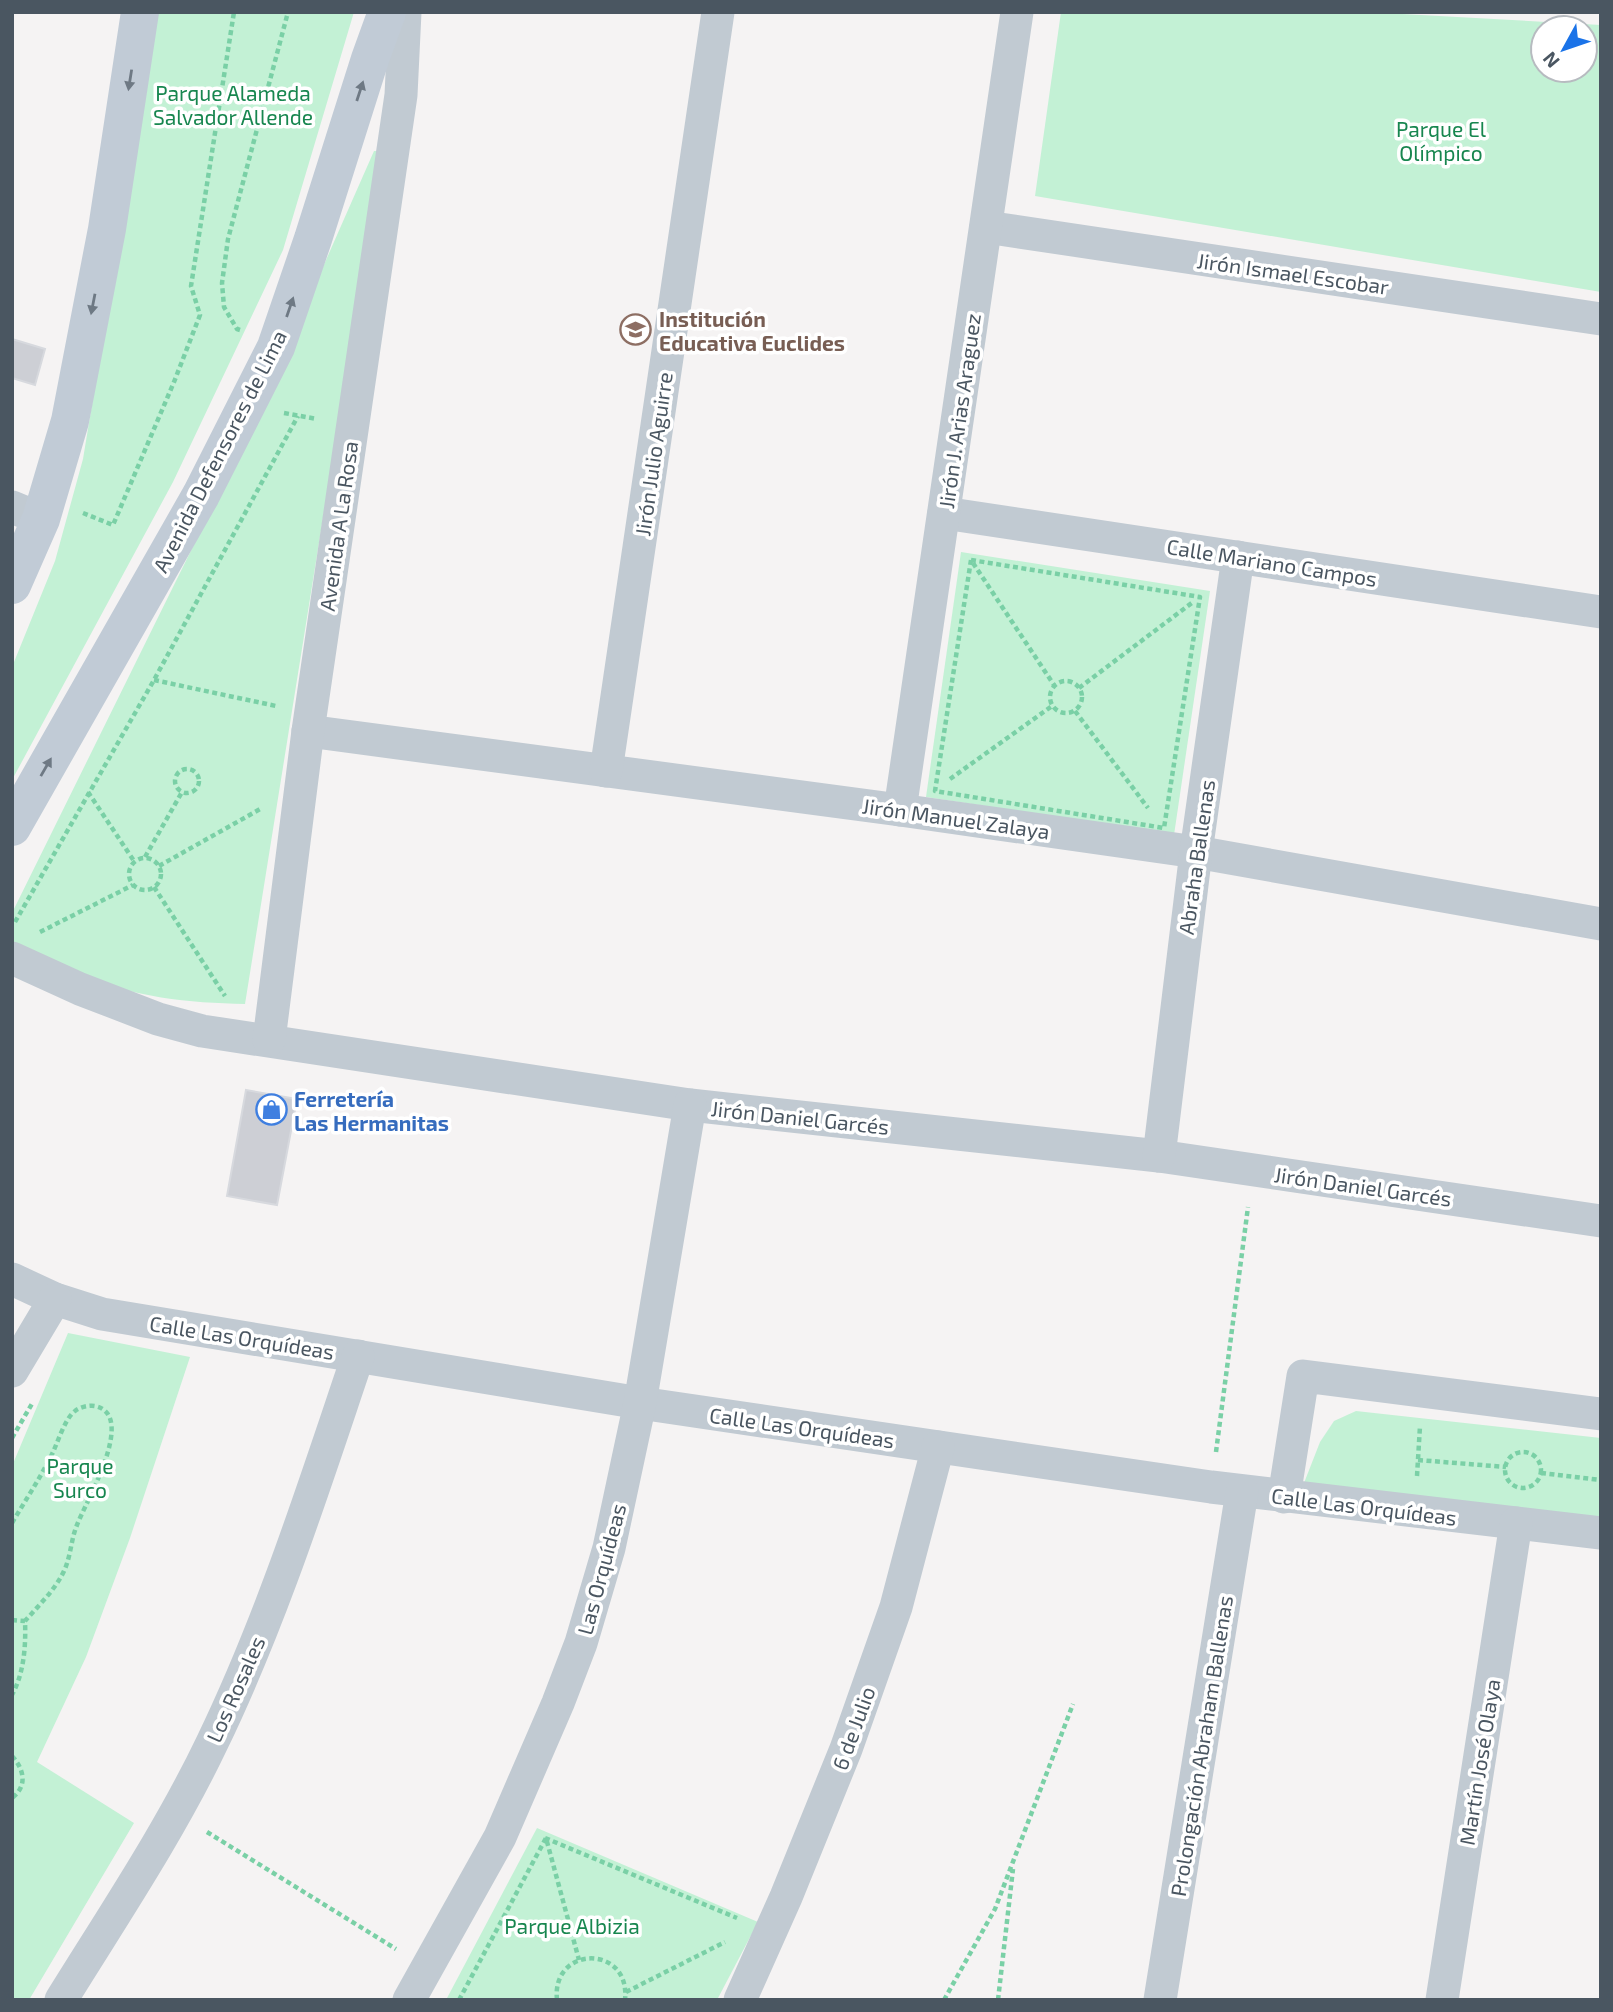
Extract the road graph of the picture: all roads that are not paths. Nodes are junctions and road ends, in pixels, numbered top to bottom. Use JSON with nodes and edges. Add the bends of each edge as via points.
{"nodes":[{"id":1,"x":140,"y":12,"type":"edge"},
{"id":2,"x":387,"y":12,"type":"edge"},
{"id":3,"x":405,"y":12,"type":"edge"},
{"id":4,"x":718,"y":12,"type":"edge"},
{"id":5,"x":1017,"y":12,"type":"edge"},
{"id":6,"x":986,"y":227,"type":"junction"},
{"id":7,"x":1601,"y":318,"type":"edge"},
{"id":8,"x":33,"y":508,"type":"edge"},
{"id":9,"x":944,"y":513,"type":"junction"},
{"id":10,"x":1238,"y":557,"type":"junction"},
{"id":11,"x":12,"y":585,"type":"edge"},
{"id":12,"x":1601,"y":612,"type":"edge"},
{"id":13,"x":310,"y":722,"type":"junction"},
{"id":14,"x":606,"y":771,"type":"junction"},
{"id":15,"x":900,"y":810,"type":"junction"},
{"id":16,"x":12,"y":827,"type":"edge"},
{"id":17,"x":1196,"y":852,"type":"junction"},
{"id":18,"x":1601,"y":924,"type":"edge"},
{"id":19,"x":23,"y":946,"type":"edge"},
{"id":20,"x":269,"y":1040,"type":"junction"},
{"id":21,"x":690,"y":1105,"type":"junction"},
{"id":22,"x":1159,"y":1156,"type":"junction"},
{"id":23,"x":1601,"y":1221,"type":"edge"},
{"id":24,"x":12,"y":1279,"type":"edge"},
{"id":25,"x":55,"y":1299,"type":"junction"},
{"id":26,"x":358,"y":1356,"type":"junction"},
{"id":27,"x":12,"y":1371,"type":"edge"},
{"id":28,"x":640,"y":1403,"type":"junction"},
{"id":29,"x":1601,"y":1414,"type":"edge"},
{"id":30,"x":938,"y":1447,"type":"junction"},
{"id":31,"x":1226,"y":1489,"type":"junction"},
{"id":32,"x":1284,"y":1497,"type":"junction"},
{"id":33,"x":1516,"y":1523,"type":"junction"},
{"id":34,"x":1601,"y":1533,"type":"edge"},
{"id":35,"x":61,"y":2000,"type":"edge"},
{"id":36,"x":409,"y":2000,"type":"edge"},
{"id":37,"x":740,"y":2000,"type":"edge"},
{"id":38,"x":1160,"y":2000,"type":"edge"},
{"id":39,"x":1441,"y":2000,"type":"edge"}],
"edges":[{"from":1,"to":8,"type":"main road","one_way":true,"via":[[107,229],[70,421]]},
{"from":16,"to":2,"type":"main road","name":"Avenida Defensores de Lima","one_way":true,"via":[[201,495],[276,347]]},
{"from":3,"to":13,"type":"street","name":"Avenida A La Rosa","via":[[401,95]]},
{"from":4,"to":14,"type":"street","name":"Jirón Julio Aguirre"},
{"from":5,"to":6,"type":"street","name":"Jirón J. Arias Araguez"},
{"from":6,"to":7,"type":"street","name":"Jirón Ismael Escobar"},
{"from":6,"to":9,"type":"street","name":"Jirón J. Arias Araguez"},
{"from":8,"to":11,"type":"main road"},
{"from":9,"to":10,"type":"street","name":"Calle Mariano Campos"},
{"from":9,"to":15,"type":"street","name":"Jirón J. Arias Araguez"},
{"from":10,"to":12,"type":"street","name":"Calle Mariano Campos"},
{"from":10,"to":17,"type":"street","name":"Abraha Ballenas"},
{"from":13,"to":14,"type":"street","name":"Jirón Manuel Zalaya"},
{"from":13,"to":20,"type":"street","name":"Avenida A La Rosa"},
{"from":14,"to":15,"type":"street","name":"Jirón Manuel Zalaya"},
{"from":15,"to":17,"type":"street","name":"Jirón Manuel Zalaya"},
{"from":17,"to":18,"type":"street","name":"Jirón Manuel Zalaya"},
{"from":17,"to":22,"type":"street","name":"Abraha Ballenas"},
{"from":19,"to":20,"type":"street","name":"Jirón Daniel Garcés","via":[[80,989],[158,1019],[202,1031]]},
{"from":20,"to":21,"type":"street","name":"Jirón Daniel Garcés"},
{"from":21,"to":22,"type":"street","name":"Jirón Daniel Garcés"},
{"from":21,"to":28,"type":"street","name":"Las Orquídeas"},
{"from":22,"to":23,"type":"street","name":"Jirón Daniel Garcés"},
{"from":24,"to":25,"type":"street","name":"Calle Las Orquídeas"},
{"from":25,"to":26,"type":"street","name":"Calle Las Orquídeas","via":[[102,1314]]},
{"from":25,"to":27,"type":"street"},
{"from":26,"to":28,"type":"street","name":"Calle Las Orquídeas"},
{"from":26,"to":35,"type":"street","name":"Los Rosales","via":[[299,1532],[212,1743],[176,1813]]},
{"from":28,"to":30,"type":"street","name":"Calle Las Orquídeas"},
{"from":28,"to":36,"type":"street","name":"Las Orquídeas","via":[[609,1548],[558,1703],[500,1837]]},
{"from":29,"to":32,"type":"street","via":[[1303,1376]]},
{"from":30,"to":31,"type":"street","name":"Calle Las Orquídeas"},
{"from":30,"to":37,"type":"street","name":"6 de Julio","via":[[896,1607],[846,1749],[763,1929]]},
{"from":31,"to":32,"type":"street","name":"Calle Las Orquídeas"},
{"from":31,"to":38,"type":"street","name":"Prolongación Abraham Ballenas"},
{"from":32,"to":33,"type":"street","name":"Calle Las Orquídeas"},
{"from":33,"to":34,"type":"street","name":"Calle Las Orquídeas"},
{"from":33,"to":39,"type":"street","name":"Martín José Olaya"}]}
